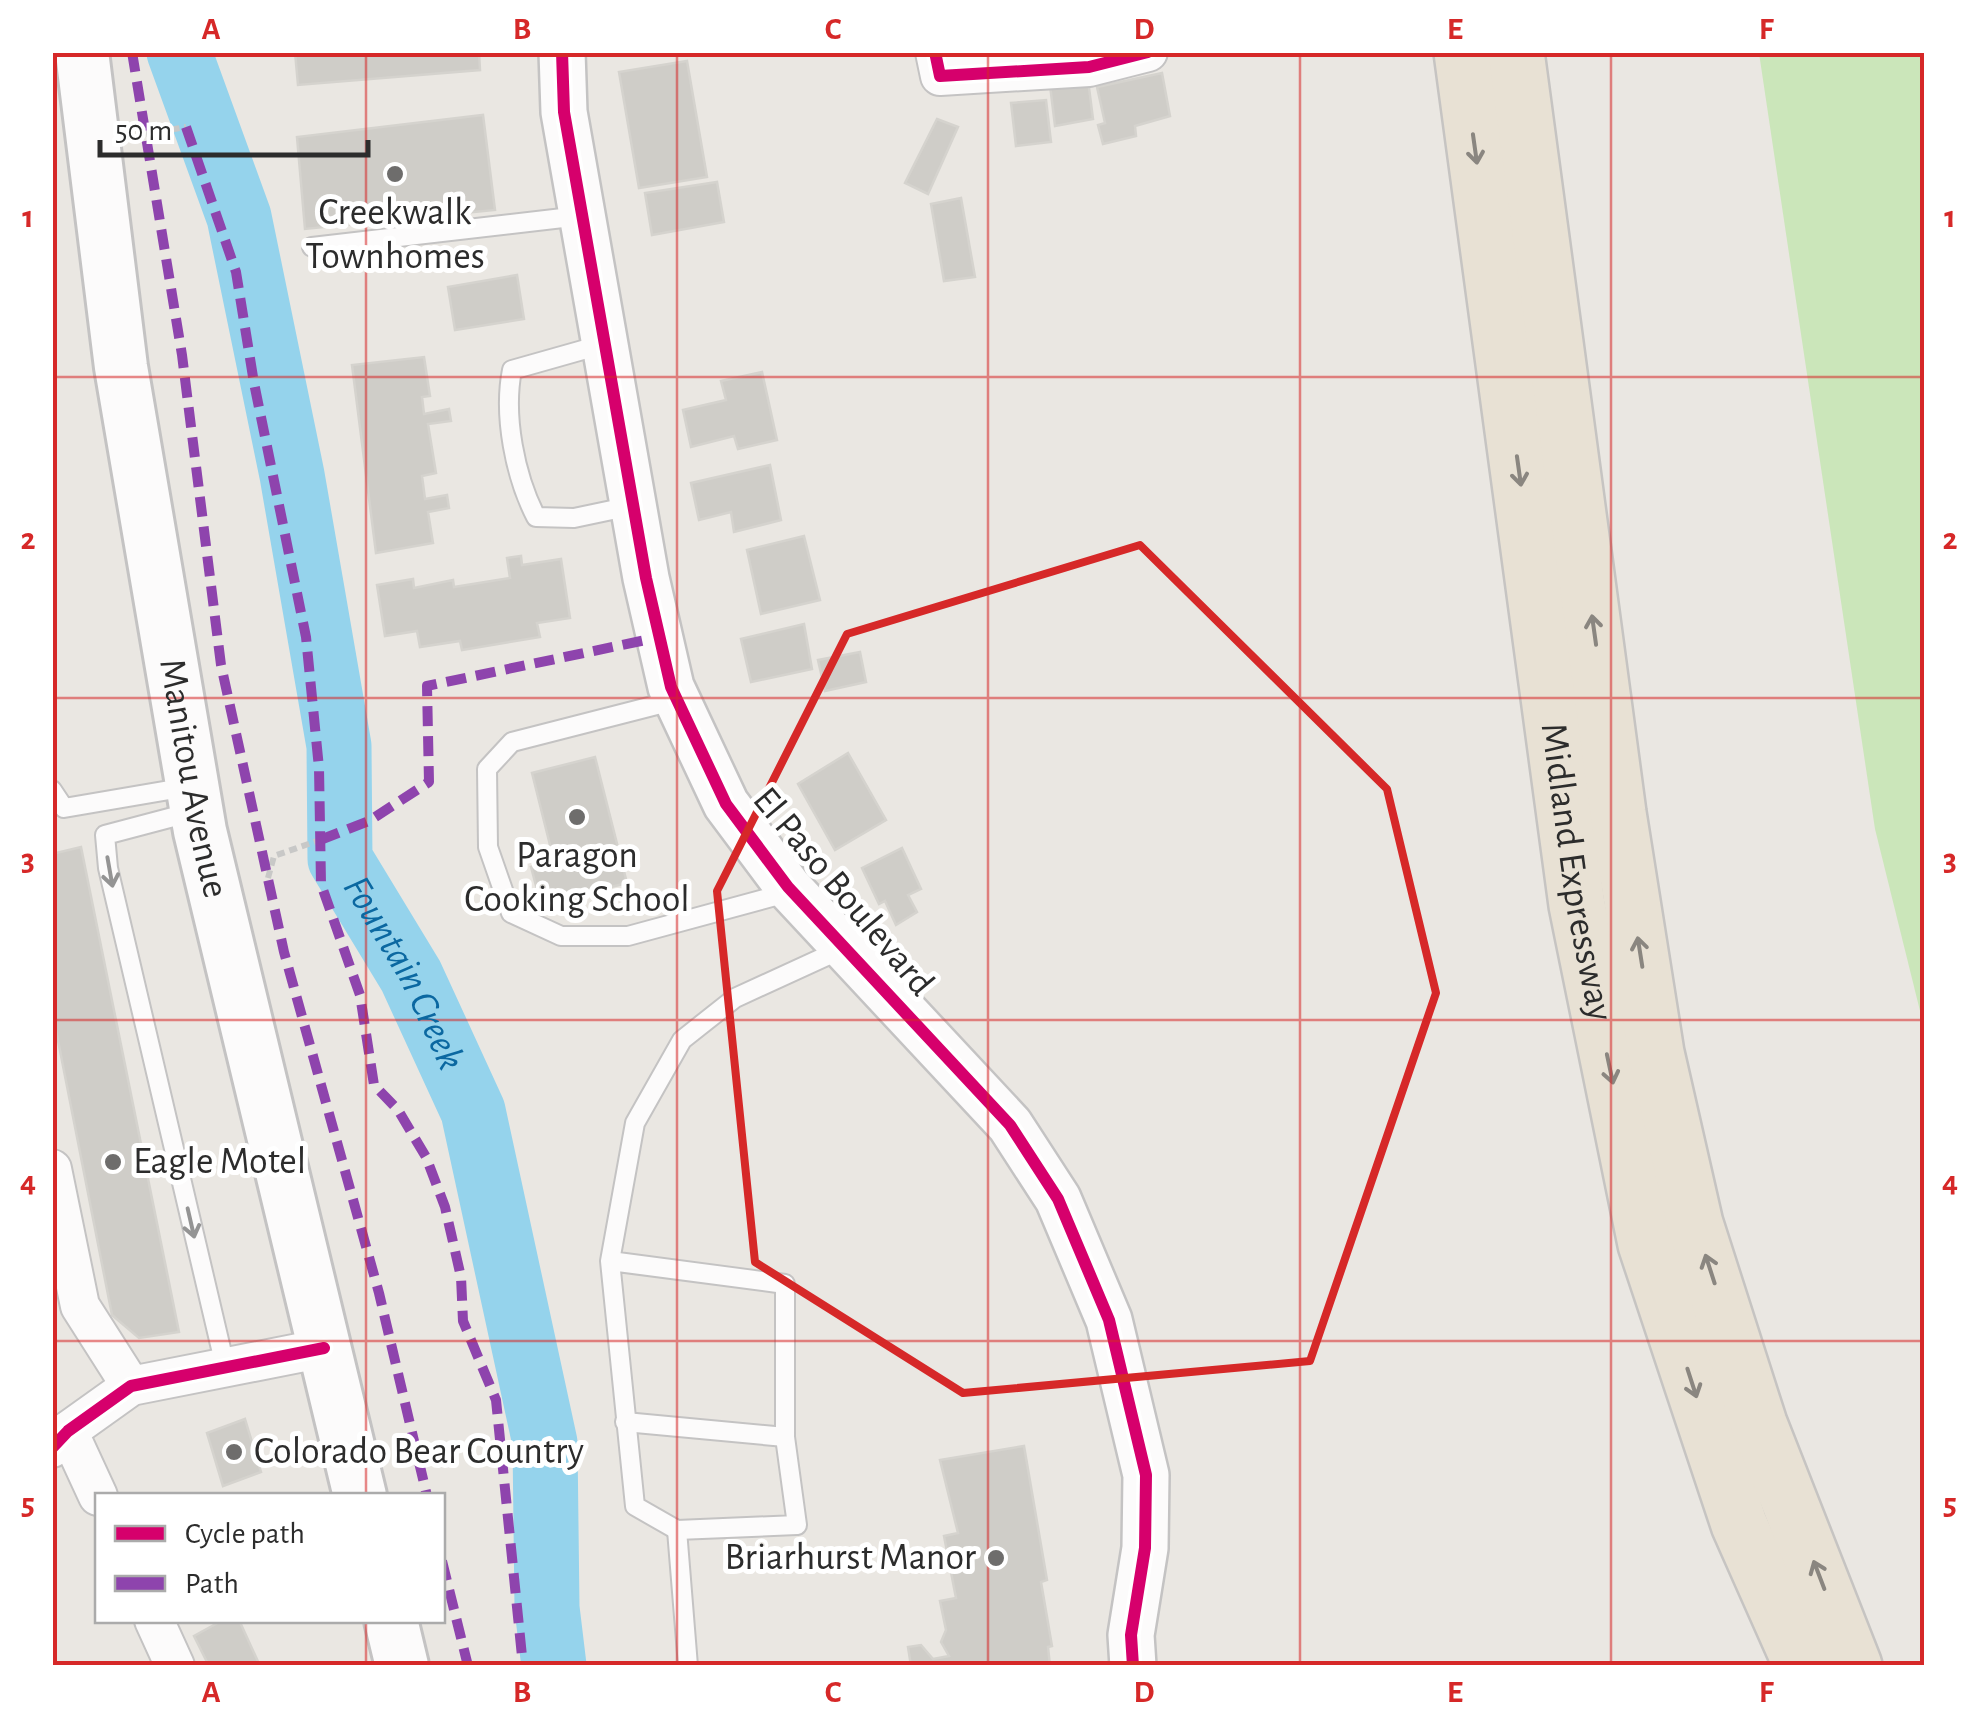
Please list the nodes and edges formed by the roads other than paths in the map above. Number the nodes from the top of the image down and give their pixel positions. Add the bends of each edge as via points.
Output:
1 (82, 52) edge
2 (562, 52) edge
3 (1462, 52) edge
4 (1516, 52) edge
5 (1148, 53) edge
6 (938, 64) edge
7 (583, 216) junction
8 (312, 247) dead end
9 (605, 344) junction
10 (634, 506) junction
11 (677, 700) junction
12 (52, 790) edge
13 (195, 798) junction
14 (792, 892) junction
15 (844, 948) junction
16 (52, 1169) edge
17 (610, 1261) junction
18 (324, 1348) junction
19 (226, 1370) junction
20 (132, 1386) junction
21 (625, 1422) junction
22 (785, 1437) junction
23 (60, 1440) edge
24 (96, 1493) edge
25 (359, 1493) edge
26 (677, 1530) junction
27 (155, 1623) edge
28 (392, 1623) edge
29 (175, 1666) edge
30 (402, 1666) edge
31 (688, 1666) edge
32 (1133, 1666) edge
33 (1802, 1666) edge
34 (1854, 1666) edge

1 - 13 main road, Manitou Avenue via 121,367
2 - 7 street, El Paso Boulevard via 564,112
3 -> 33 highway, Midland Expressway via 1577,904 1646,1244 1739,1524
34 -> 4 highway, Midland Expressway via 1748,1388 1696,1224 1656,1053
5 - 6 street via 1089,67
7 - 8 lane
7 - 9 street, El Paso Boulevard
9 - 10 street, El Paso Boulevard
9 - 10 lane via 512,370 507,397 523,492 536,517 574,518
10 - 11 street, El Paso Boulevard
11 - 14 street, El Paso Boulevard via 726,804
11 - 14 lane via 512,742 487,769 488,847 511,913 561,936 628,936
12 - 13 lane via 64,808
13 - 18 main road, Manitou Avenue
13 -> 19 lane via 105,835
14 - 15 street, El Paso Boulevard
15 - 17 lane via 735,998 682,1040 635,1123
15 - 32 street, El Paso Boulevard via 1010,1126 1058,1199 1109,1320 1146,1475
16 - 20 street via 80,1306
17 - 21 lane
17 - 22 lane via 784,1284
18 - 19 street
18 - 25 main road, Manitou Avenue
19 - 20 street
20 - 23 street
21 - 22 lane
21 - 26 lane via 635,1506
22 - 26 lane via 797,1525
23 - 24 street
26 - 31 lane
27 - 29 street
28 - 30 main road

